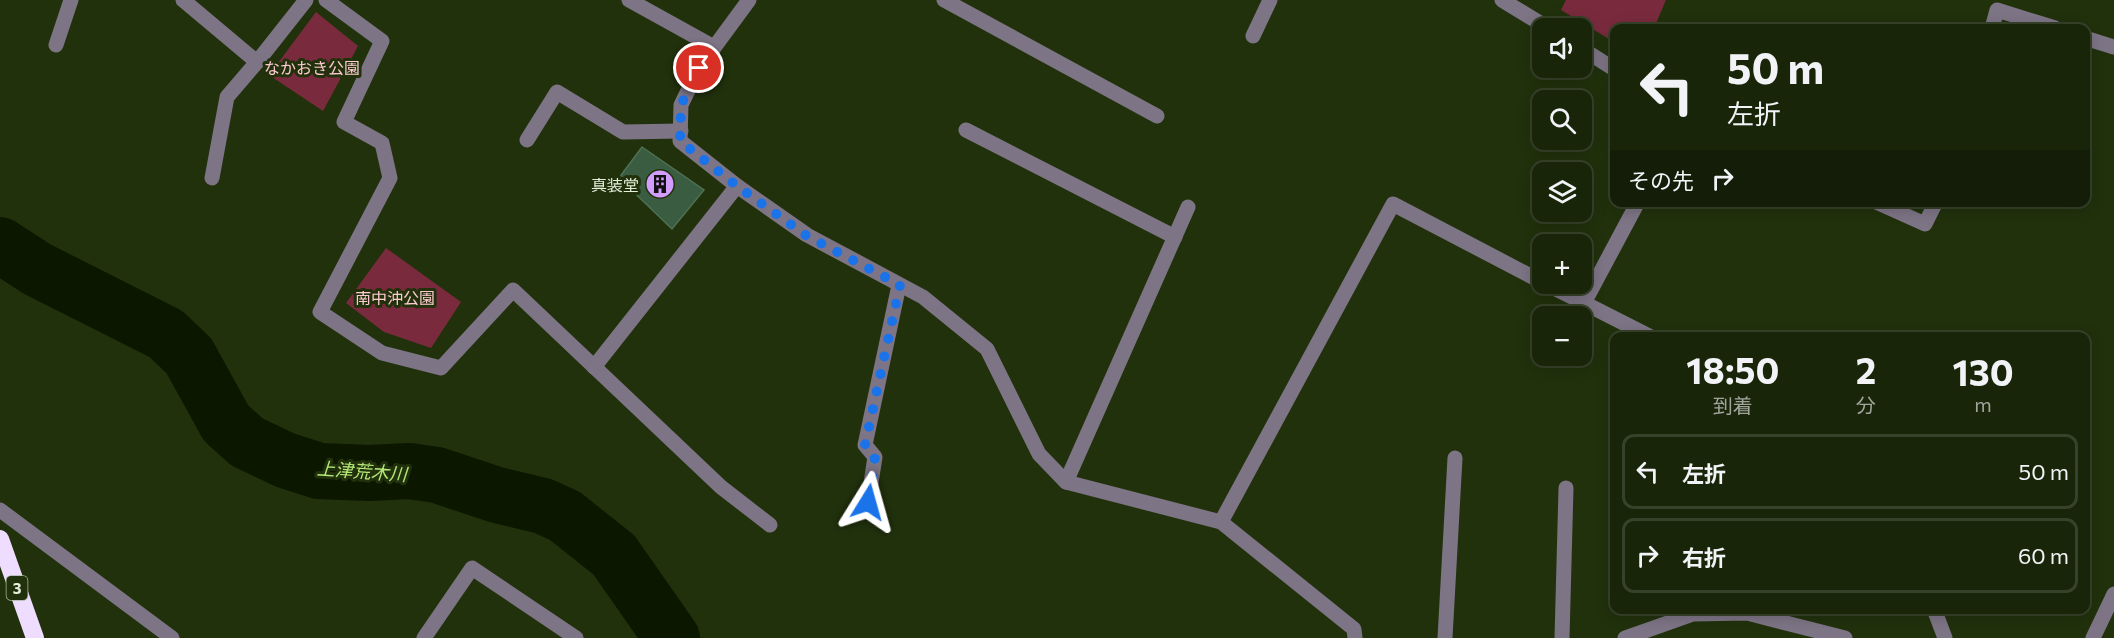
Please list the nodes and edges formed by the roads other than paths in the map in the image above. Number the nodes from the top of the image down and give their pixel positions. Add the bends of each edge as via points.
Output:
1 (70, 0) edge
2 (183, 0) edge
3 (306, 0) edge
4 (326, 0) edge
5 (629, 0) edge
6 (749, 0) edge
7 (944, 0) edge
8 (1270, 0) edge
9 (1502, 0) edge
10 (1532, 18) edge
11 (1993, 24) edge
12 (2042, 24) edge
13 (1254, 36) dead end
14 (2090, 40) edge
15 (56, 45) dead end
16 (714, 47) junction
17 (2114, 47) edge
18 (1592, 55) edge
19 (257, 62) junction
20 (1610, 66) edge
21 (1157, 116) dead end
22 (966, 130) dead end
23 (681, 131) junction
24 (526, 140) dead end
25 (212, 178) dead end
26 (737, 186) junction
27 (1188, 207) dead end
28 (1635, 207) edge
29 (1887, 207) edge
30 (1934, 207) edge
31 (1175, 237) junction
32 (1532, 277) edge
33 (900, 285) junction
34 (1566, 294) edge
35 (1584, 303) junction
36 (1641, 332) edge
37 (594, 367) junction
38 (1455, 458) dead end
39 (1066, 482) junction
40 (1566, 488) dead end
41 (868, 502) dead end
42 (0, 510) edge
43 (1221, 522) junction
44 (770, 525) dead end
45 (0, 539) edge
46 (2114, 594) edge
47 (1693, 614) edge
48 (1751, 614) edge
49 (1936, 614) edge
50 (1358, 635) edge
51 (34, 638) edge
52 (172, 638) edge
53 (424, 638) edge
54 (576, 638) edge
55 (1445, 638) edge
56 (1562, 638) edge
57 (1625, 638) edge
58 (1845, 638) edge
59 (1945, 638) edge
60 (2093, 638) edge

1 - 15 street
2 - 19 street
3 - 19 street
4 - 37 street via 382,41 344,122 382,143 390,178 320,312 382,353 441,368 513,290
5 - 16 street
6 - 16 street
7 - 21 street
8 - 13 street
9 - 10 street
11 - 12 street via 1997,10
14 - 17 street
16 - 23 street via 681,105
18 - 20 street
19 - 25 street via 227,97
22 - 31 street
23 - 24 street via 623,132 556,92
23 - 26 street via 680,141
26 - 33 street via 807,236
26 - 37 street
27 - 31 street
28 - 35 street
29 - 30 street via 1925,224
31 - 39 street
32 - 43 street via 1393,204
33 - 39 street via 923,297 987,349 1039,454
33 - 41 street via 865,445 875,457
34 - 35 street
35 - 36 street
37 - 44 street via 721,487
38 - 55 street
39 - 43 street
40 - 56 street
42 - 52 street
43 - 50 street
45 - 51 highway, 3
46 - 60 street
47 - 57 street
48 - 58 street
49 - 59 street
53 - 54 street via 472,568

